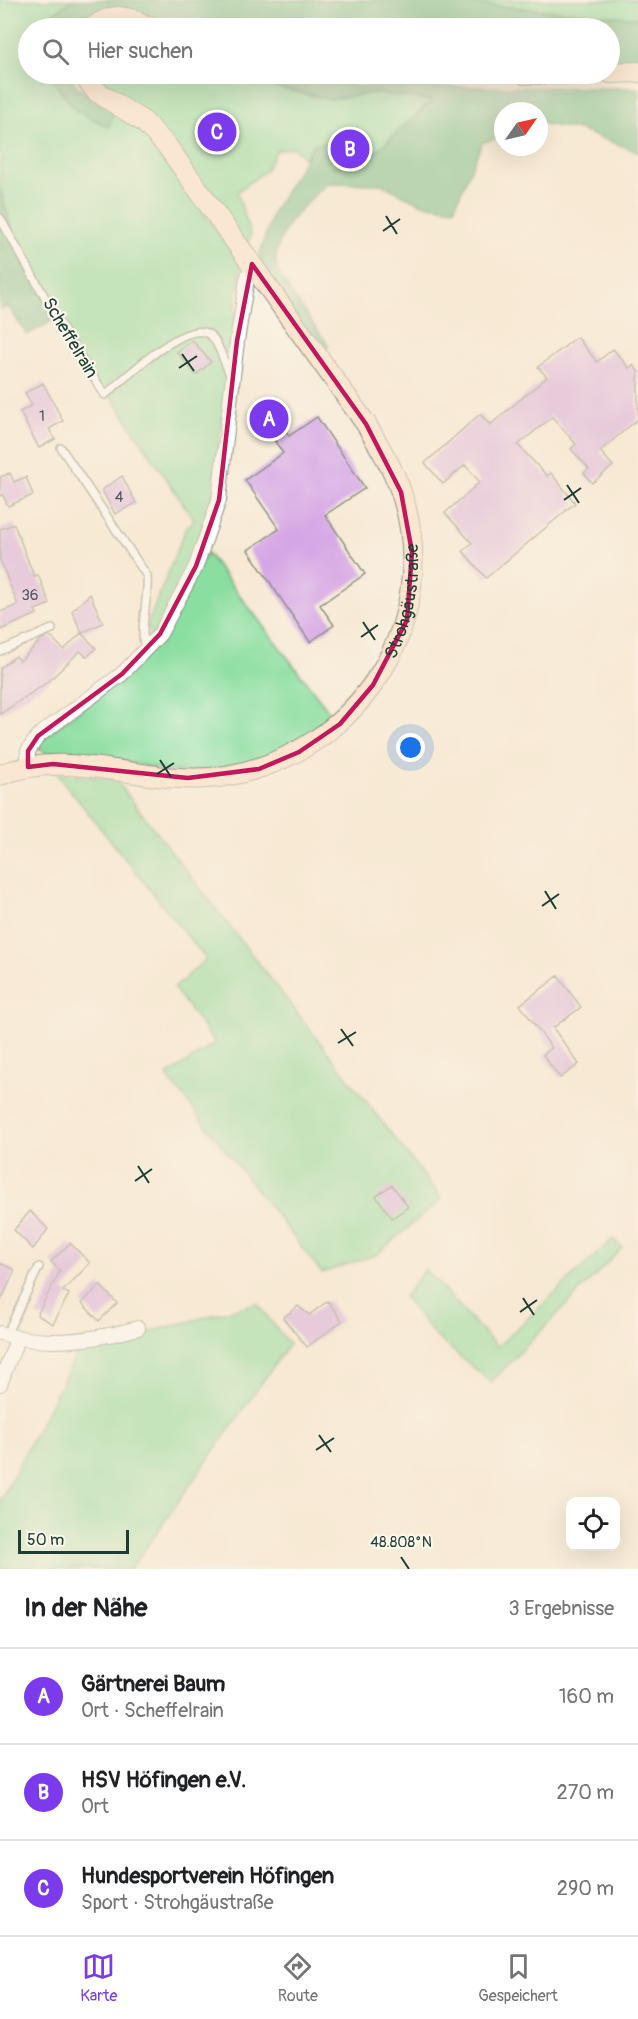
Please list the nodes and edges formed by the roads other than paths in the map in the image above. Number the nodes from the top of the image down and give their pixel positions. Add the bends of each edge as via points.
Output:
1 (110, 18) edge
2 (130, 18) edge
3 (638, 72) edge
4 (620, 73) edge
5 (90, 84) edge
6 (0, 218) edge
7 (252, 264) junction
8 (234, 381) junction
9 (61, 448) dead end
10 (52, 629) dead end
11 (146, 650) junction
12 (0, 651) edge
13 (28, 767) junction
14 (0, 775) edge
15 (39, 1267) dead end
16 (138, 1328) dead end
17 (8, 1335) edge
18 (0, 1383) edge

1 - 2 main road
3 - 4 main road
5 - 7 main road, Strohgäustraße via 144,122 167,146
6 - 8 lane, Scheffelrain via 105,395 170,343 194,331 211,336
7 - 8 street via 237,341
7 - 13 main road, Strohgäustraße via 366,424 386,456 401,492 410,524 412,552 411,591 403,629 373,685 339,724 299,752 259,769 223,777 188,778 84,765
8 - 11 street via 219,500 208,534 181,599
9 - 11 lane via 147,576 149,597 142,636
10 - 12 lane
11 - 13 street via 122,674 38,736 28,752
13 - 14 main road, Strohgäustraße
15 - 17 lane
16 - 17 street via 85,1339 44,1340
17 - 18 street

